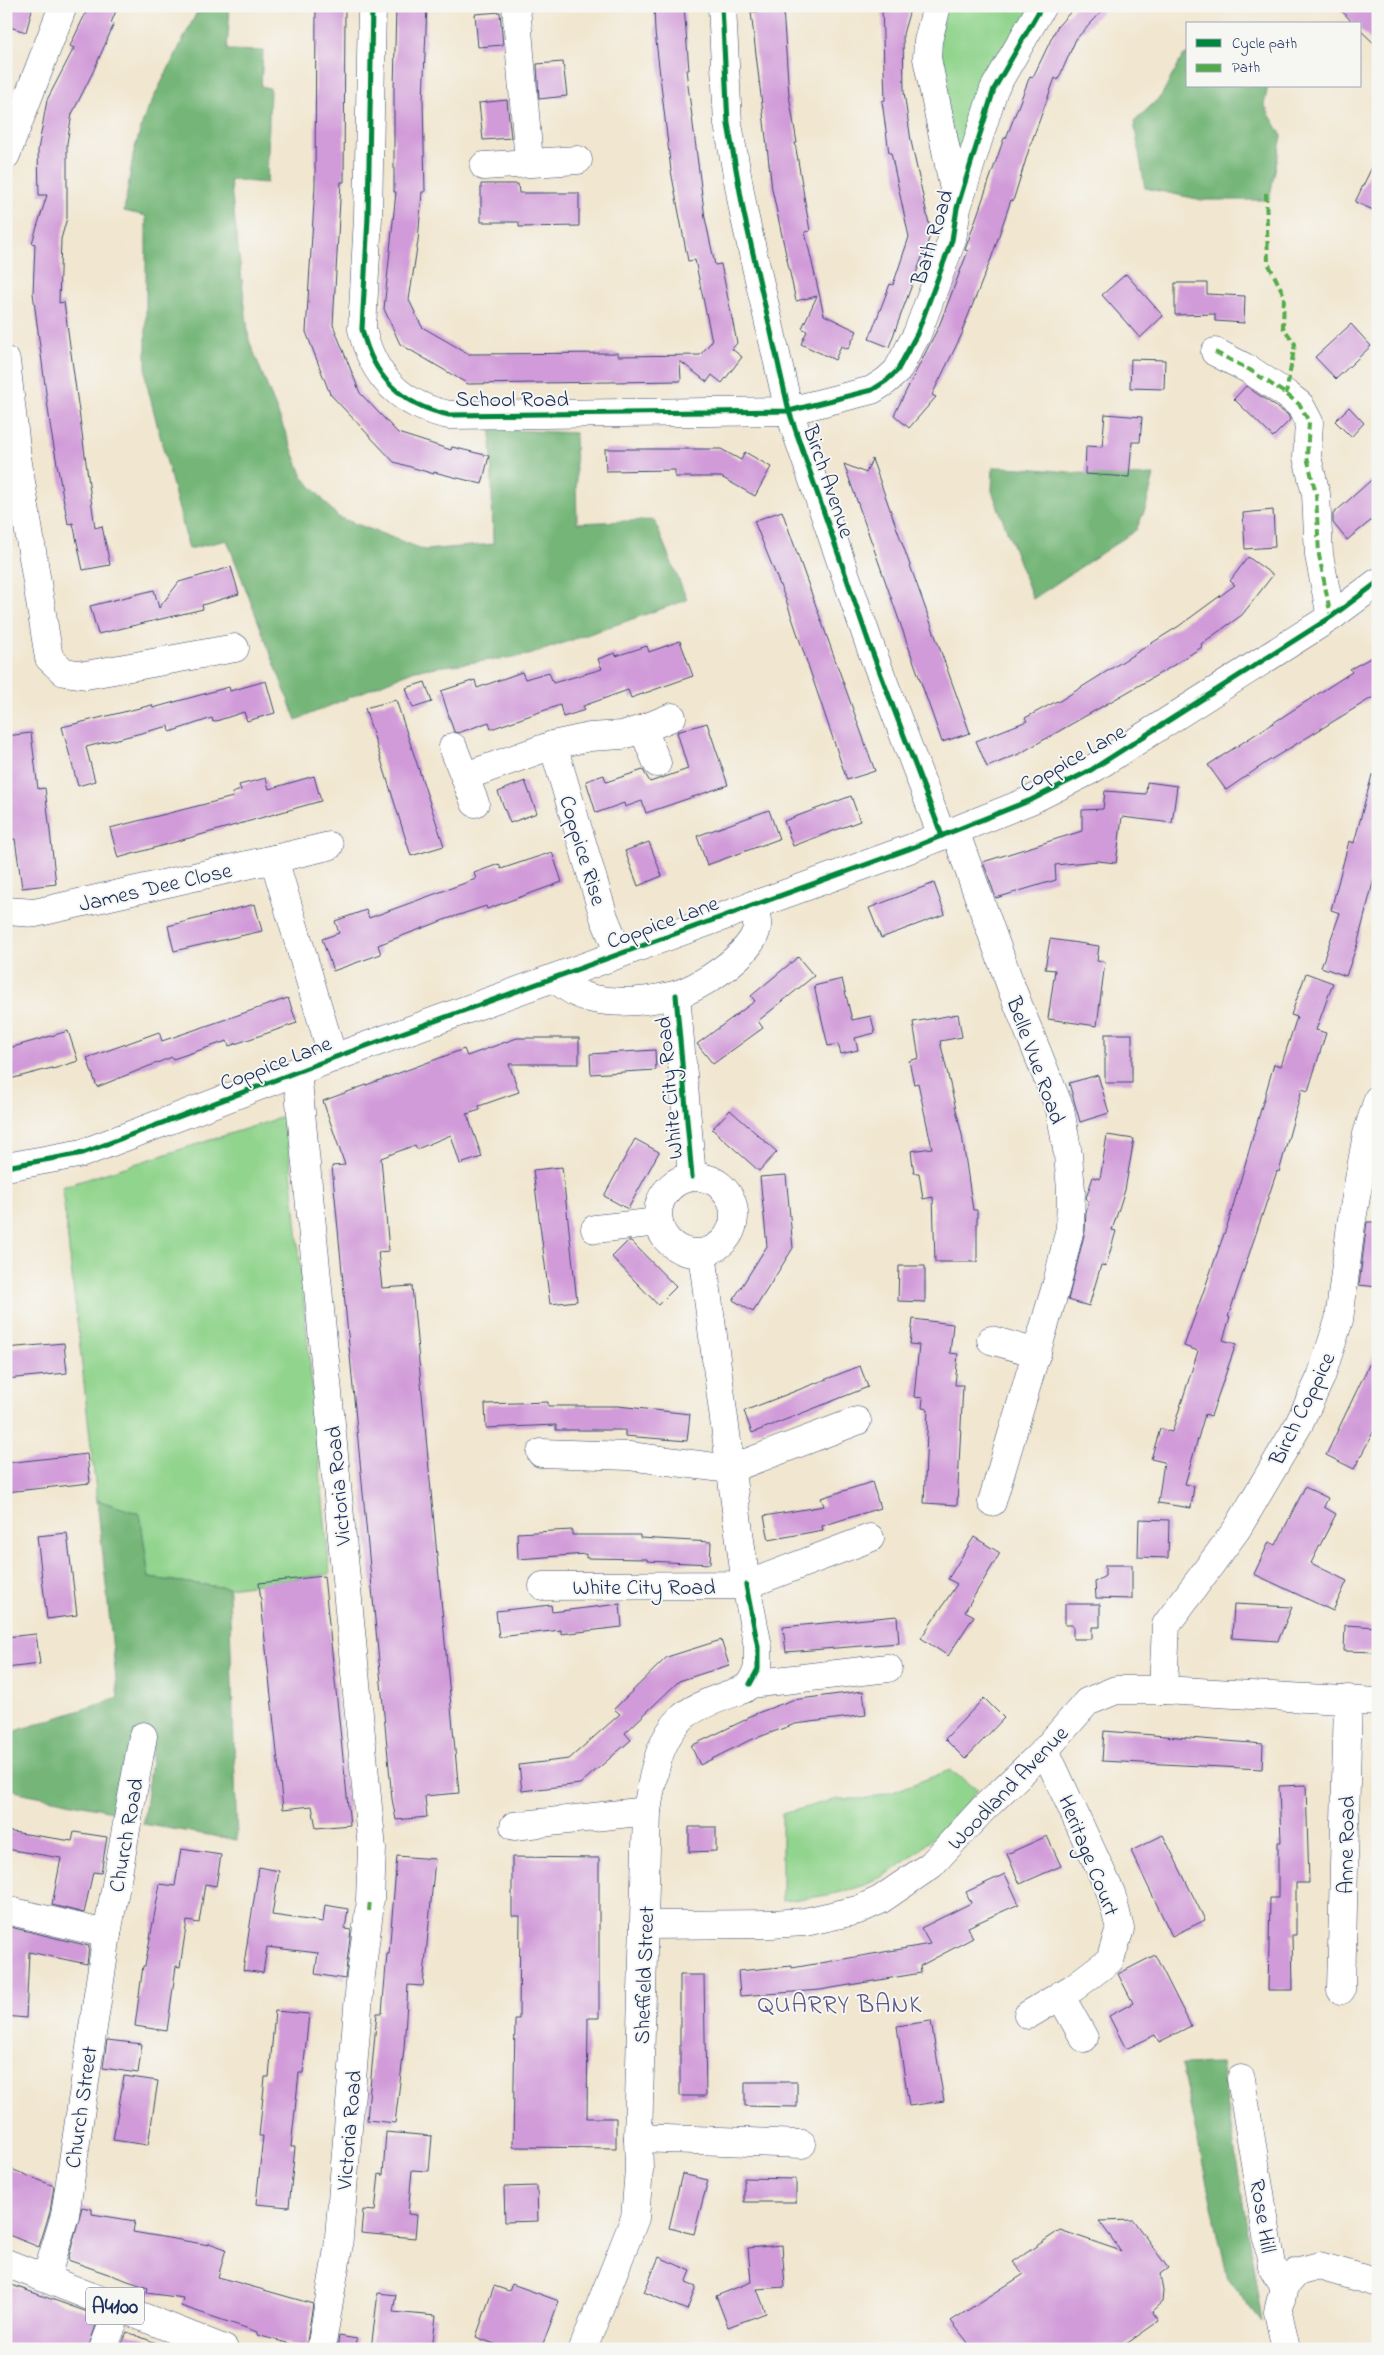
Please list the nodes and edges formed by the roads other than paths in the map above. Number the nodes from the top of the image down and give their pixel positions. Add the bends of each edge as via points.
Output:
1 (62, 6) edge
2 (372, 6) edge
3 (516, 6) edge
4 (722, 6) edge
5 (937, 6) edge
6 (1042, 6) edge
7 (6, 155) edge
8 (578, 160) dead end
9 (529, 162) junction
10 (484, 166) dead end
11 (957, 208) junction
12 (1215, 352) dead end
13 (6, 360) edge
14 (789, 411) junction
15 (1378, 582) edge
16 (1330, 617) junction
17 (235, 648) dead end
18 (672, 717) dead end
19 (643, 729) junction
20 (553, 745) junction
21 (453, 747) dead end
22 (657, 763) dead end
23 (466, 776) junction
24 (475, 803) dead end
25 (949, 833) junction
26 (330, 846) dead end
27 (274, 859) junction
28 (754, 904) junction
29 (6, 911) edge
30 (619, 954) junction
31 (554, 978) junction
32 (676, 995) junction
33 (332, 1058) junction
34 (297, 1071) junction
35 (1378, 1099) edge
36 (6, 1167) edge
37 (692, 1177) junction
38 (659, 1222) junction
39 (595, 1228) dead end
40 (702, 1253) junction
41 (991, 1340) dead end
42 (1037, 1353) junction
43 (857, 1422) dead end
44 (541, 1453) dead end
45 (730, 1469) junction
46 (992, 1502) dead end
47 (870, 1538) dead end
48 (746, 1585) junction
49 (543, 1586) dead end
50 (888, 1668) dead end
51 (750, 1684) junction
52 (1164, 1690) junction
53 (1348, 1699) junction
54 (1378, 1702) edge
55 (143, 1736) dead end
56 (1045, 1750) junction
57 (647, 1811) junction
58 (514, 1826) dead end
59 (6, 1910) edge
60 (644, 1925) junction
61 (107, 1934) junction
62 (1341, 1990) dead end
63 (1060, 1995) junction
64 (1028, 2015) dead end
65 (1084, 2038) dead end
66 (1241, 2079) dead end
67 (638, 2138) junction
68 (802, 2144) dead end
69 (6, 2263) edge
70 (46, 2278) junction
71 (1378, 2283) edge
72 (1284, 2287) junction
73 (119, 2308) junction
74 (103, 2349) edge
75 (224, 2349) edge
76 (321, 2349) edge
77 (583, 2349) edge
78 (1286, 2349) edge

1 - 7 street
2 - 14 street, School Road via 368,217 362,329 375,366 392,387 418,407 449,415
3 - 9 street
4 - 14 street, Birch Avenue via 728,124 744,214
5 - 11 street, Bath Road via 927,58
6 - 11 street, Bath Road via 994,89
8 - 9 street
9 - 10 street
11 - 14 street, Bath Road via 952,240 917,334 897,371 872,390
12 - 16 street via 1286,394 1300,405 1309,422 1307,457 1316,494 1319,555
13 - 17 street via 17,458 48,658 64,672 86,675
14 - 25 street, Birch Avenue via 870,646
15 - 16 street, Coppice Lane
16 - 25 street, Coppice Lane via 1091,770 1031,800
18 - 19 street
19 - 20 street
19 - 22 street
20 - 23 street
20 - 30 street, Coppice Rise via 604,917
21 - 23 street
23 - 24 street
25 - 28 street, Coppice Lane
25 - 42 street, Belle Vue Road via 1060,1109 1068,1156 1070,1228
26 - 27 street, James Dee Close
27 - 29 street, James Dee Close via 35,913
27 - 33 street
28 - 30 street, Coppice Lane
28 - 32 street, Coppice Lane via 758,927 752,940 713,976
30 - 31 street, Coppice Lane
31 - 32 street, Coppice Lane via 576,993 594,999 628,1002
31 - 33 street, Coppice Lane
32 - 37 street, White City Road
33 - 34 street, Coppice Lane
34 - 36 street, Coppice Lane via 83,1153
34 - 76 street, Victoria Road via 372,1848 338,2250
35 - 52 street, Birch Coppice via 1367,1134 1339,1320 1321,1377 1299,1424 1237,1529 1166,1625
37 - 38 street, White City Road via 677,1182 666,1192 659,1207
37 - 40 street, White City Road via 708,1179 723,1188 732,1202 734,1218 730,1234 718,1247
38 - 39 street
38 - 40 street via 664,1236 674,1246
40 - 45 street, White City Road
41 - 42 street
42 - 46 street, Belle Vue Road
43 - 45 street
44 - 45 street via 630,1456
45 - 48 street, White City Road
47 - 48 street, White City Road
48 - 49 street, White City Road
48 - 51 street, White City Road via 758,1647 758,1669
50 - 51 street
51 - 57 street via 686,1714 676,1724 661,1750 653,1774
52 - 53 street, Woodland Avenue
52 - 56 street, Woodland Avenue via 1116,1690 1087,1702
53 - 54 street, Woodland Avenue
53 - 62 street, Anne Road
55 - 61 street, Church Road
56 - 60 street, Woodland Avenue via 983,1809 931,1866 880,1900 858,1910 779,1924
56 - 63 street, Heritage Court via 1111,1893 1120,1929 1110,1960
57 - 58 street
57 - 60 street, Sheffield Street
59 - 61 street
60 - 67 street, Sheffield Street
61 - 70 street, Church Street via 65,2215
63 - 64 street, Heritage Court
63 - 65 street
66 - 72 street, Rose Hill via 1272,2266
67 - 68 street
67 - 77 street, Sheffield Street via 635,2218
69 - 70 street, A4100
70 - 73 street, A4100
71 - 72 street via 1319,2266 1296,2272
72 - 78 street via 1278,2312
73 - 74 street
73 - 75 street, A4100

